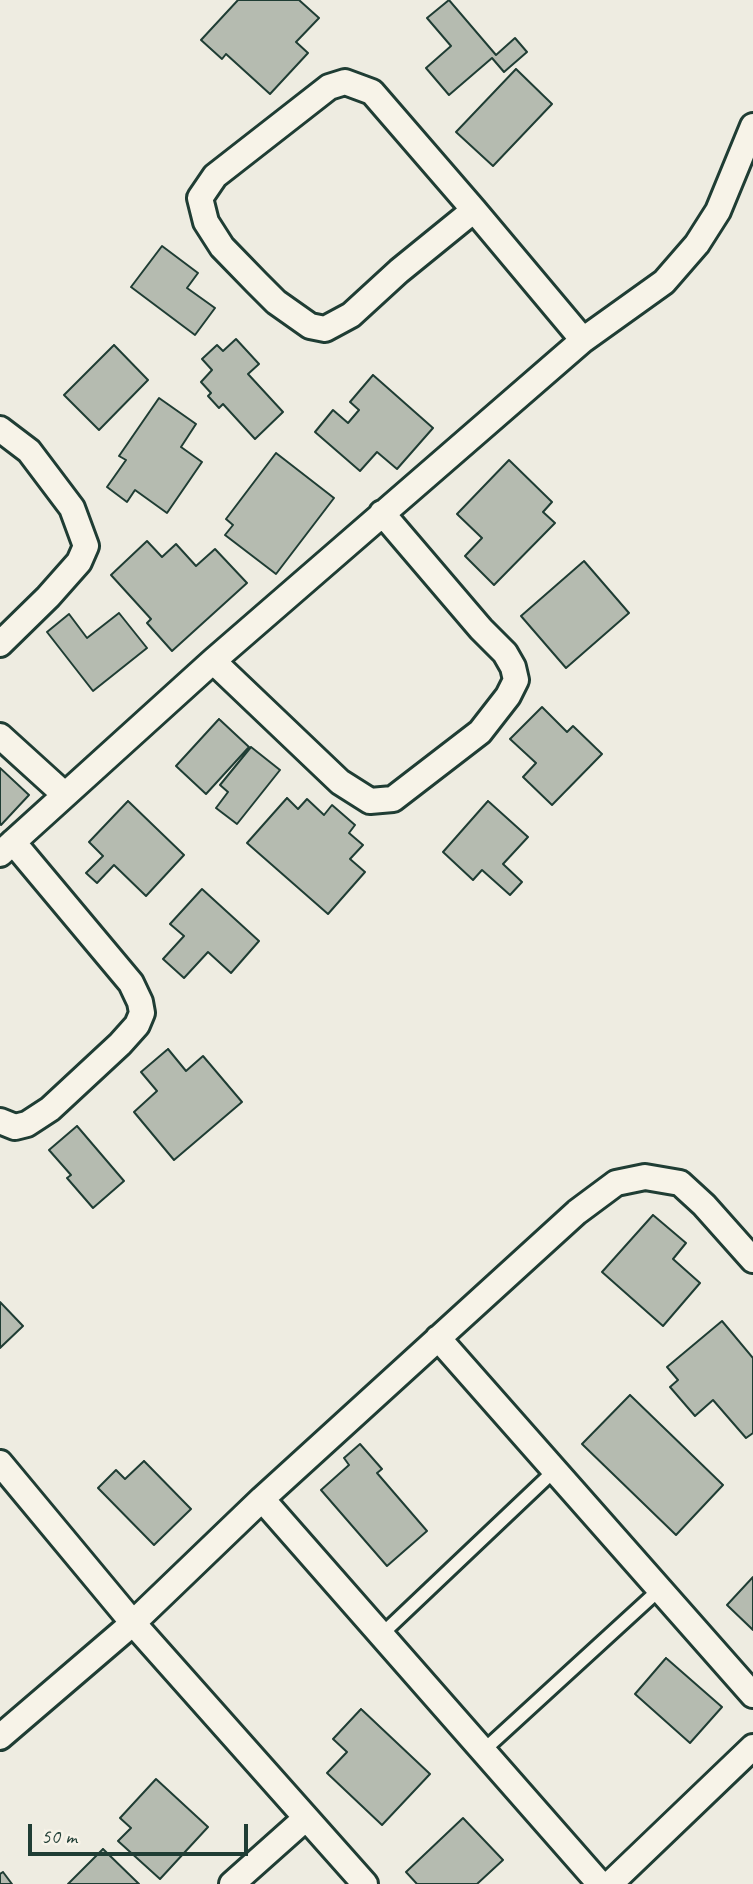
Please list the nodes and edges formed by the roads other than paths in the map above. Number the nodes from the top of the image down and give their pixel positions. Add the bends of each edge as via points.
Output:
1 (753, 127) edge
2 (474, 210) junction
3 (583, 340) junction
4 (0, 429) edge
5 (382, 513) junction
6 (0, 644) edge
7 (213, 661) junction
8 (0, 736) edge
9 (65, 795) junction
10 (6, 848) edge
11 (0, 1121) edge
12 (753, 1261) edge
13 (438, 1338) junction
14 (0, 1463) edge
15 (555, 1470) junction
16 (262, 1499) junction
17 (660, 1589) junction
18 (133, 1623) junction
19 (381, 1635) junction
20 (753, 1695) edge
21 (0, 1737) edge
22 (753, 1747) edge
23 (484, 1750) junction
24 (306, 1818) junction
25 (232, 1884) edge
26 (365, 1884) edge
27 (600, 1884) edge
28 (610, 1884) edge

1 - 3 street via 718,211 697,244 664,282
2 - 2 street via 351,315 325,329 310,326 257,284 222,247 206,222 200,198 215,176 329,87 345,82 372,92
2 - 3 street
3 - 5 street
4 - 6 street via 29,451 72,508 86,546 79,562
5 - 7 street
5 - 7 street via 513,667 516,680 481,732 393,799 370,801 340,782
7 - 9 street
8 - 9 street
9 - 10 street
10 - 11 street via 131,983 142,1013 120,1044 50,1109 15,1127
12 - 13 street via 680,1183 645,1177 616,1183 577,1212
13 - 15 street
13 - 16 street
14 - 18 street
15 - 17 street
15 - 19 lane
16 - 18 street
16 - 19 street
17 - 20 street
17 - 23 lane
18 - 21 street
18 - 24 street
19 - 23 street
22 - 28 street
23 - 27 street
24 - 25 street
24 - 26 street

